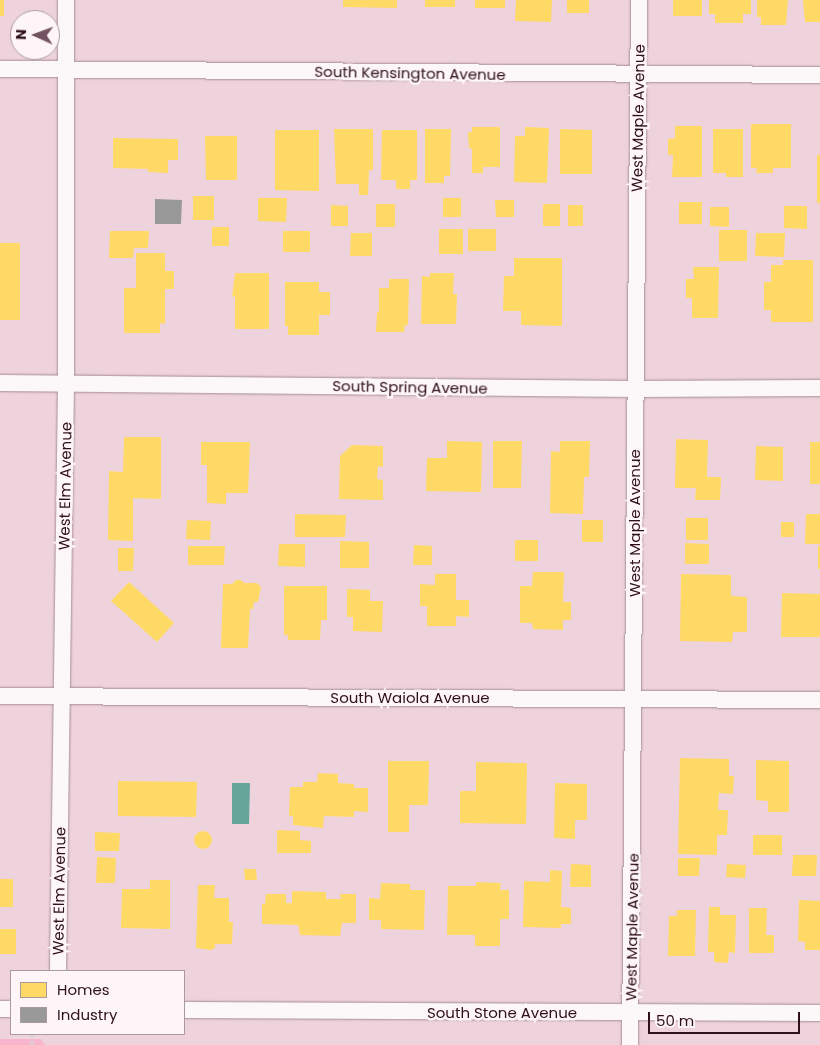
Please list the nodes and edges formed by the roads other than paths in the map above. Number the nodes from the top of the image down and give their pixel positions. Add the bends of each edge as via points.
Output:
1 (66, 0) edge
2 (639, 0) edge
3 (0, 69) edge
4 (64, 69) junction
5 (638, 75) junction
6 (820, 76) edge
7 (0, 383) edge
8 (66, 383) junction
9 (820, 388) edge
10 (636, 389) junction
11 (0, 696) edge
12 (63, 696) junction
13 (635, 700) junction
14 (820, 700) edge
15 (58, 970) edge
16 (185, 1010) edge
17 (820, 1013) edge
18 (631, 1014) junction
19 (630, 1045) edge

1 - 4 street, West Elm Avenue
2 - 5 street, West Maple Avenue
3 - 4 street, South Kensington Avenue
4 - 5 street, South Kensington Avenue
4 - 8 street, West Elm Avenue
5 - 6 street, South Kensington Avenue
5 - 10 street, West Maple Avenue
7 - 8 street, South Spring Avenue
8 - 10 street, South Spring Avenue
8 - 12 street, West Elm Avenue
9 - 10 street, South Spring Avenue
10 - 13 street, West Maple Avenue
11 - 12 street, South Waiola Avenue
12 - 13 street, South Waiola Avenue
12 - 15 street, West Elm Avenue
13 - 14 street, South Waiola Avenue
13 - 18 street, West Maple Avenue
16 - 18 street, South Stone Avenue
17 - 18 street, South Stone Avenue
18 - 19 street, West Maple Avenue

